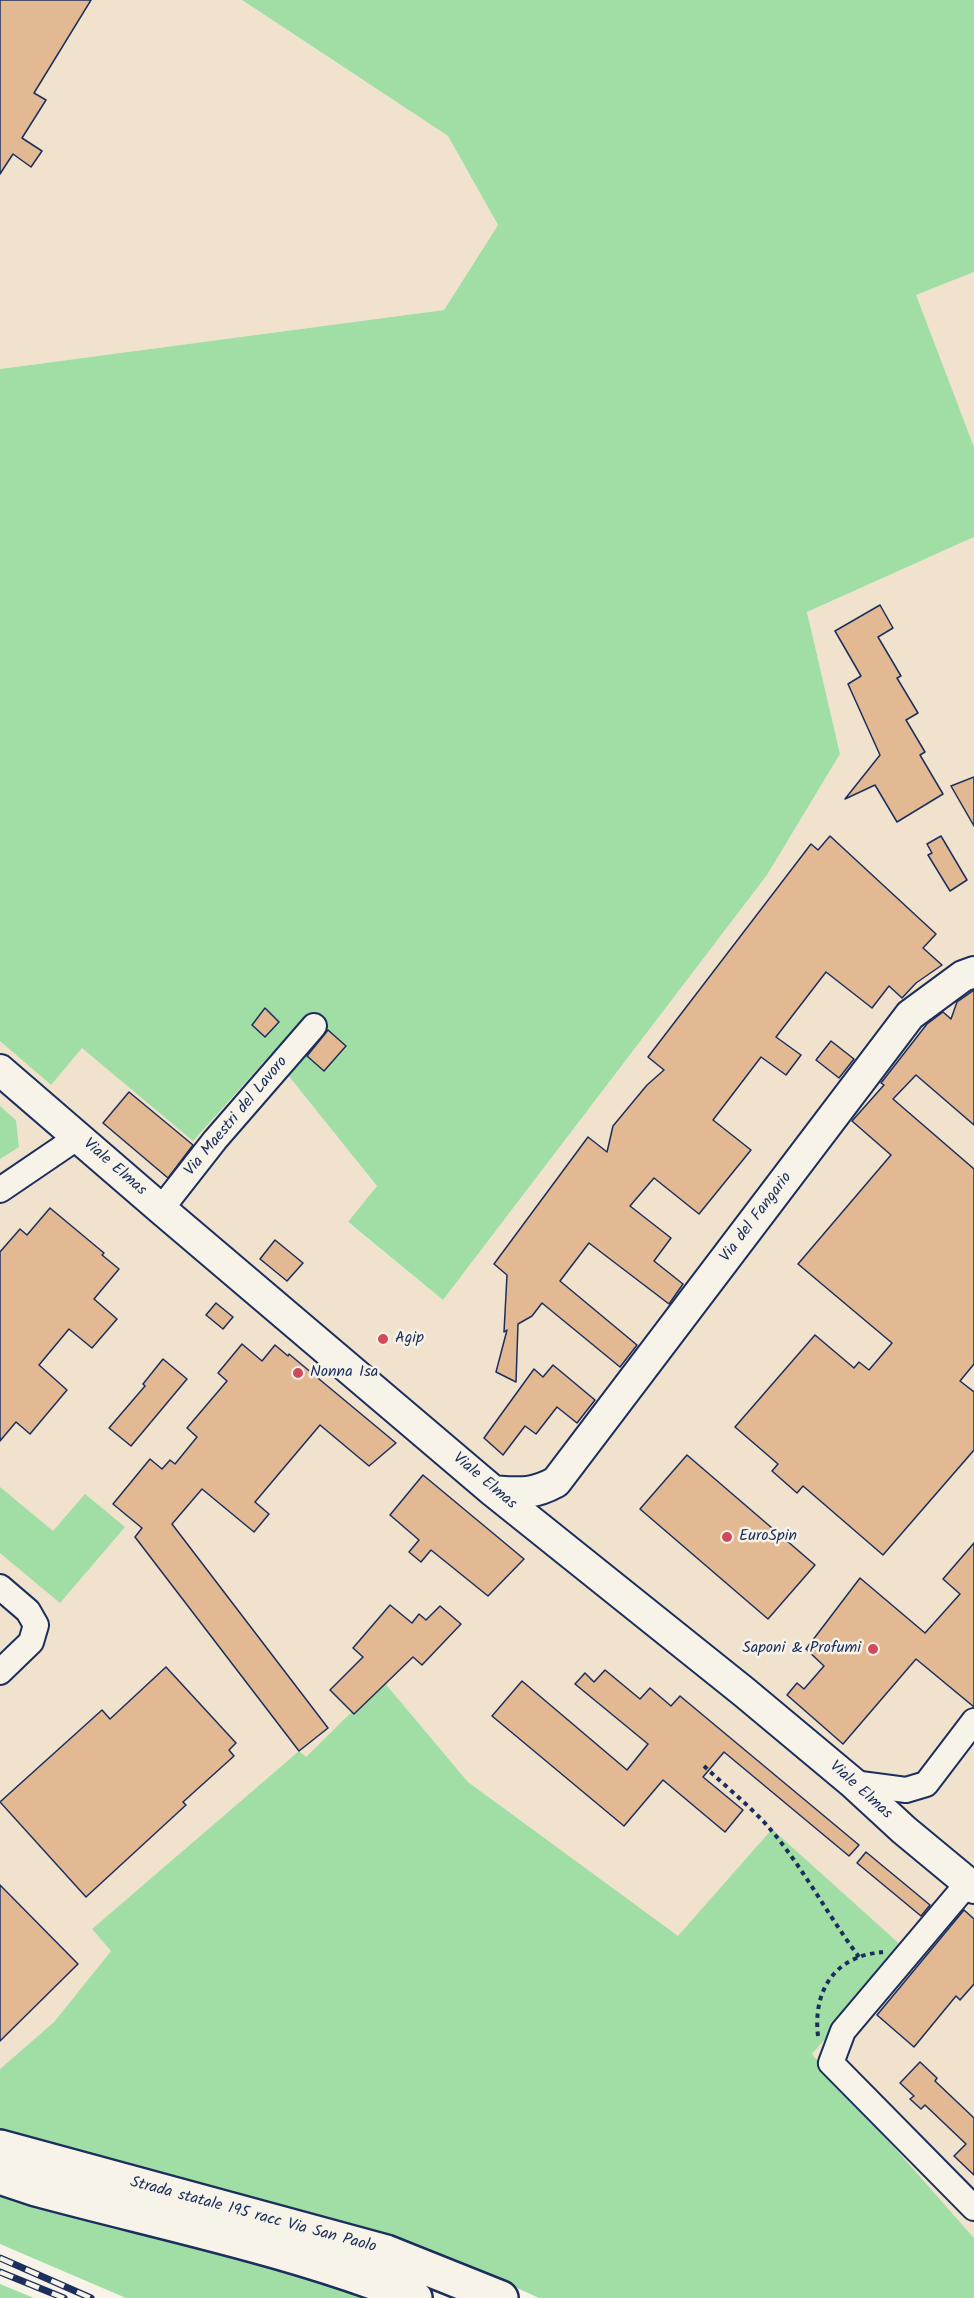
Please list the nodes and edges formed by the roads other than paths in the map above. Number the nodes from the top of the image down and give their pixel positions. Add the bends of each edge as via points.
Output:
1 (974, 972) edge
2 (314, 1026) dead end
3 (0, 1070) edge
4 (78, 1137) junction
5 (0, 1190) edge
6 (161, 1209) junction
7 (556, 1482) junction
8 (493, 1491) junction
9 (566, 1551) junction
10 (0, 1587) edge
11 (0, 1672) edge
12 (974, 1721) edge
13 (853, 1783) junction
14 (971, 1886) edge
15 (0, 2147) edge
16 (0, 2177) edge
17 (974, 2208) edge
18 (415, 2298) edge
19 (501, 2298) edge

1 - 7 main road, Via del Fangario via 910,1016
2 - 6 street, Via Maestri del Lavoro
3 - 4 main road, Viale Elmas
4 - 5 street
4 - 6 main road, Viale Elmas
6 - 8 main road, Viale Elmas
7 - 8 main road via 539,1491
7 - 9 main road via 551,1504 555,1527
8 - 9 main road, Viale Elmas
9 - 13 main road, Viale Elmas
10 - 11 street via 28,1611 36,1625 31,1642
12 - 13 street via 926,1784 906,1790
13 - 14 main road, Viale Elmas
14 - 17 street via 843,2031 831,2063
15 - 19 highway, Strada statale 195 racc Via San Paolo via 386,2252
16 - 18 highway, Strada statale 195 racc Via San Paolo via 293,2257

